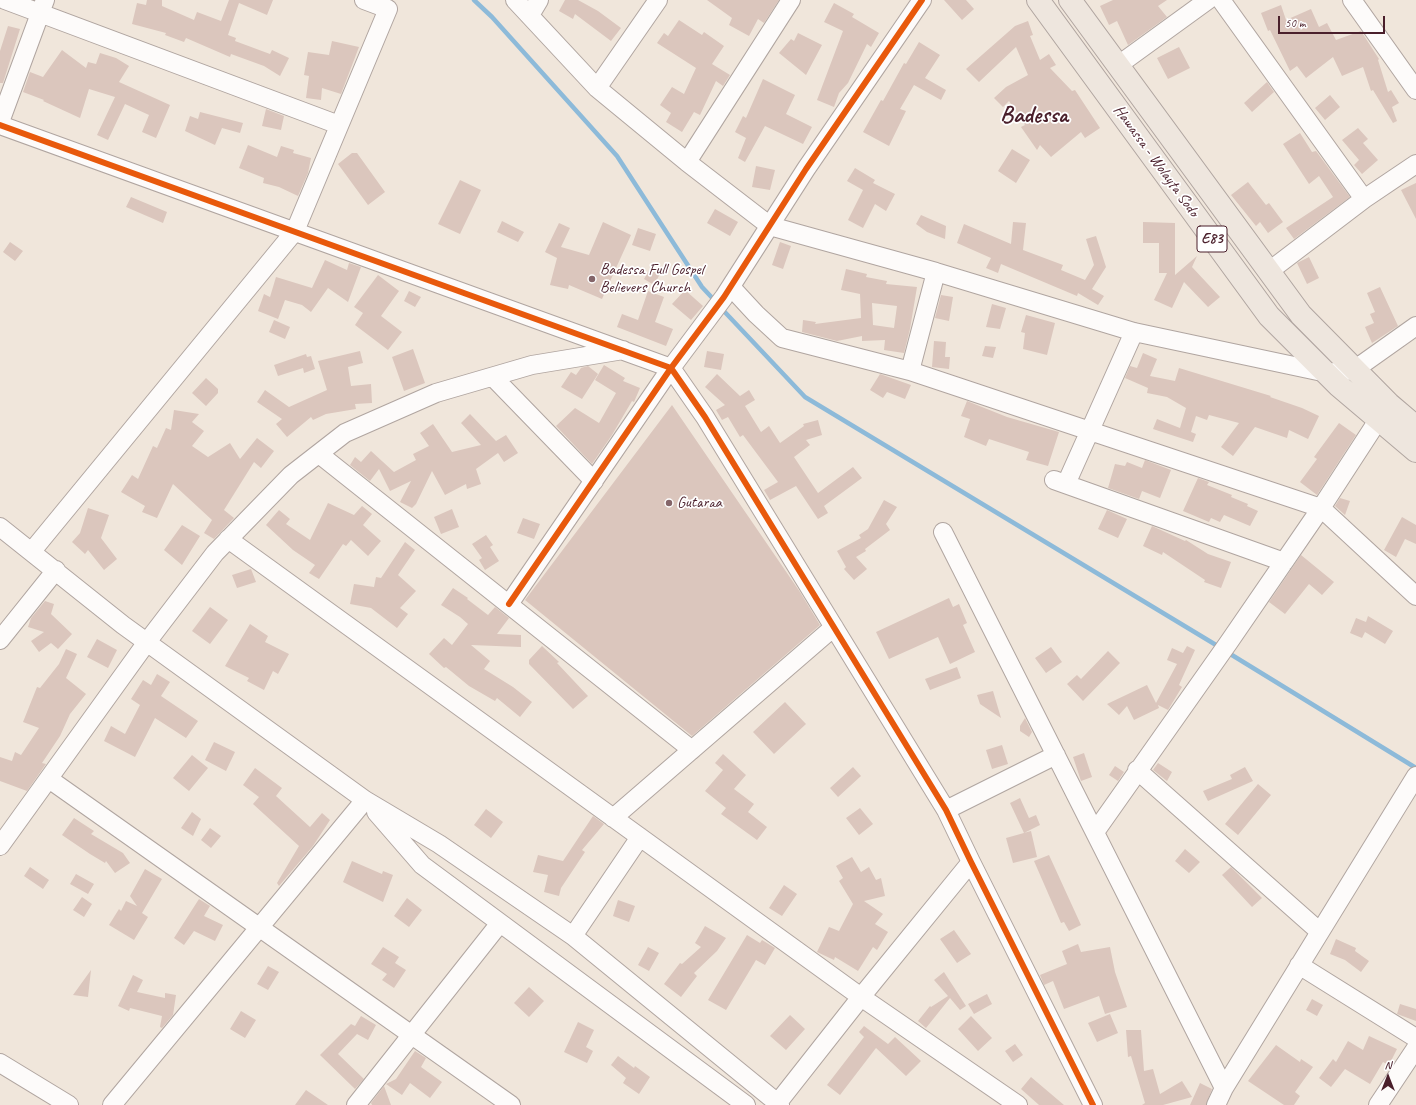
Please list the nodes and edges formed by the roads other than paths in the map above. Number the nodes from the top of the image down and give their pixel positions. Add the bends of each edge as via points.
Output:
1 (5, 0) edge
2 (364, 0) edge
3 (515, 0) edge
4 (539, 0) edge
5 (658, 0) edge
6 (791, 0) edge
7 (922, 0) edge
8 (1038, 0) edge
9 (1070, 0) edge
10 (1208, 0) edge
11 (1221, 0) edge
12 (1352, 0) edge
13 (43, 7) edge
14 (530, 15) junction
15 (1117, 66) junction
16 (597, 88) junction
17 (1416, 90) edge
18 (0, 122) edge
19 (0, 125) edge
20 (339, 125) junction
21 (687, 162) junction
22 (1416, 164) edge
23 (1364, 199) junction
24 (770, 226) junction
25 (294, 231) junction
26 (936, 272) junction
27 (1268, 272) junction
28 (727, 292) junction
29 (1416, 326) edge
30 (1134, 332) junction
31 (624, 350) junction
32 (671, 368) junction
33 (1354, 370) junction
34 (910, 371) junction
35 (1327, 373) junction
36 (493, 377) junction
37 (1384, 411) junction
38 (1416, 427) edge
39 (1089, 430) junction
40 (1416, 451) edge
41 (319, 454) junction
42 (594, 481) junction
43 (1321, 508) junction
44 (0, 527) edge
45 (943, 532) dead end
46 (228, 539) junction
47 (32, 551) junction
48 (1284, 562) junction
49 (56, 570) junction
50 (1416, 596) edge
51 (509, 604) junction
52 (834, 628) junction
53 (0, 640) edge
54 (147, 642) junction
55 (692, 750) junction
56 (1056, 755) junction
57 (1137, 770) junction
58 (1415, 777) edge
59 (49, 779) junction
60 (365, 800) junction
61 (946, 810) junction
62 (613, 818) junction
63 (1095, 832) junction
64 (640, 837) junction
65 (0, 846) edge
66 (971, 862) junction
67 (500, 923) junction
68 (260, 927) junction
69 (1320, 932) junction
70 (573, 936) junction
71 (1299, 965) junction
72 (861, 997) junction
73 (412, 1035) junction
74 (1416, 1038) edge
75 (1416, 1048) edge
76 (0, 1063) edge
77 (1224, 1088) junction
78 (506, 1104) edge
79 (778, 1104) edge
80 (70, 1105) edge
81 (112, 1105) edge
82 (356, 1105) edge
83 (746, 1105) edge
84 (1018, 1105) edge
85 (1093, 1105) edge
86 (1216, 1105) edge
87 (1378, 1105) edge

1 - 13 street
2 - 20 street via 388,10
3 - 14 street
4 - 14 street
5 - 16 street
6 - 21 street
7 - 24 street via 810,162
8 - 35 main road, Hawassa - Wolayta Sodo / E83 via 1269,316
9 - 15 main road, Hawassa - Wolayta Sodo / E83
10 - 15 street
11 - 23 street
12 - 17 street
13 - 18 street
13 - 20 street
14 - 16 street
15 - 27 main road, Hawassa - Wolayta Sodo / E83
16 - 21 street
19 - 25 street
20 - 25 street
21 - 24 street
22 - 23 street
23 - 27 street
24 - 26 street
24 - 28 street
25 - 31 street
25 - 47 street
26 - 30 street
26 - 34 street
27 - 33 main road, Hawassa - Wolayta Sodo / E83 via 1301,315
28 - 32 street
28 - 34 street via 782,338
29 - 33 street
30 - 35 street
30 - 39 street
31 - 32 street
31 - 36 street via 532,366
32 - 42 street
32 - 52 street via 705,417
33 - 35 street
33 - 37 main road, Hawassa - Wolayta Sodo / E83
34 - 39 street
35 - 37 main road, Hawassa - Wolayta Sodo / E83
36 - 41 street via 436,393 345,433
36 - 42 street
37 - 38 main road, Hawassa - Wolayta Sodo / E83
37 - 40 main road, Hawassa - Wolayta Sodo / E83
37 - 43 street
39 - 43 street
39 - 48 street via 1060,482
41 - 46 street via 291,475
41 - 51 street
42 - 51 street
43 - 48 street
43 - 50 street
44 - 47 street
45 - 56 street
46 - 54 street
46 - 62 street
47 - 49 street
48 - 57 street
49 - 53 street
49 - 54 street
51 - 55 street
52 - 55 street
52 - 61 street
54 - 59 street
54 - 60 street
55 - 62 street
56 - 61 street
56 - 63 street
57 - 63 street
57 - 69 street
58 - 69 street
59 - 65 street
59 - 68 street
60 - 67 street via 422,865
60 - 68 street
60 - 70 street via 439,844
61 - 66 street
62 - 64 street
63 - 77 street
64 - 70 street
64 - 72 street
66 - 72 street
66 - 85 street
67 - 73 street
67 - 83 street
68 - 73 street
68 - 81 street
69 - 71 street
70 - 79 street
71 - 74 street
71 - 77 street
72 - 79 street
72 - 84 street
73 - 78 street
73 - 82 street
75 - 87 street
76 - 80 street
77 - 86 street

